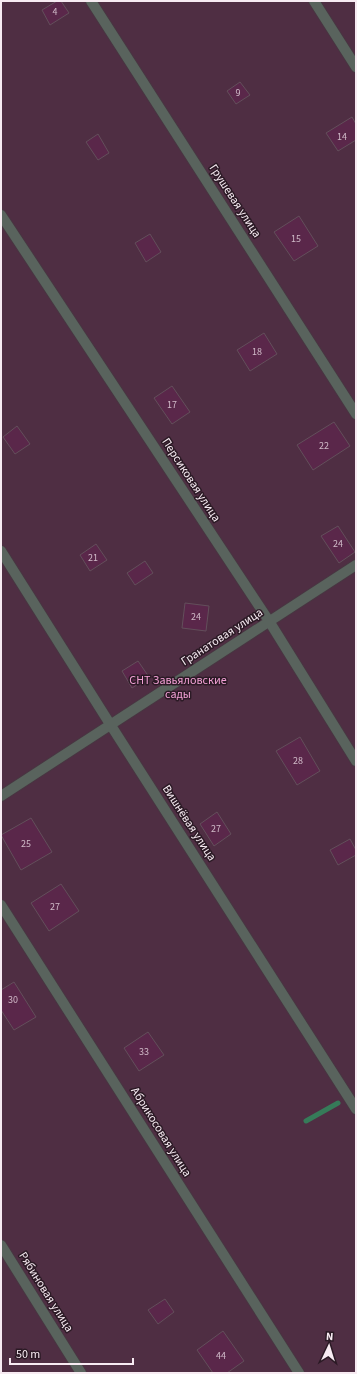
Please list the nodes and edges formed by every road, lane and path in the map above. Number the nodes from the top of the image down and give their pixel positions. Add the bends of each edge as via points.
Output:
1 (91, 1) edge
2 (314, 1) edge
3 (356, 67) edge
4 (1, 215) edge
5 (356, 414) edge
6 (1, 551) edge
7 (356, 565) edge
8 (269, 621) junction
9 (110, 724) junction
10 (356, 761) edge
11 (1, 796) edge
12 (1, 905) edge
13 (356, 1109) edge
14 (1, 1245) edge
15 (81, 1373) edge
16 (299, 1373) edge

1 - 5 street, Грушевая улица
2 - 3 street
4 - 8 street, Персиковая улица
6 - 9 street, Вишнёвая улица
7 - 8 street, Гранатовая улица
8 - 9 street, Гранатовая улица
8 - 10 street, Персиковая улица
9 - 11 street, Гранатовая улица
9 - 13 street, Вишнёвая улица
12 - 16 street, Абрикосовая улица
14 - 15 street, Рябиновая улица

